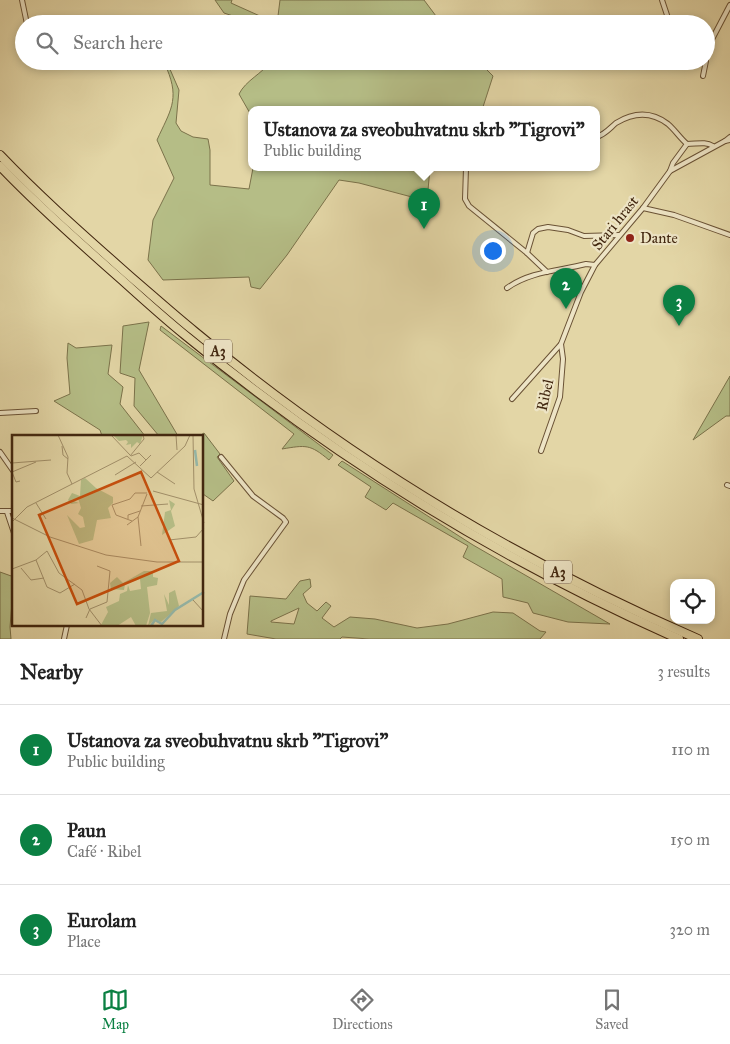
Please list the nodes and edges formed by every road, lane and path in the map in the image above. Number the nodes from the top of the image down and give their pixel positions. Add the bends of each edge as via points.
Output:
1 (22, 0) edge
2 (662, 0) edge
3 (730, 5) edge
4 (25, 15) edge
5 (667, 15) edge
6 (715, 35) edge
7 (704, 70) edge
8 (703, 76) dead end
9 (600, 136) edge
10 (730, 138) edge
11 (687, 144) junction
12 (713, 146) junction
13 (0, 155) edge
14 (0, 166) edge
15 (466, 171) edge
16 (670, 171) junction
17 (643, 208) junction
18 (620, 234) junction
19 (730, 235) edge
20 (527, 253) junction
21 (595, 265) junction
22 (546, 272) junction
23 (507, 288) dead end
24 (562, 344) junction
25 (512, 400) dead end
26 (36, 411) dead end
27 (0, 414) edge
28 (541, 451) dead end
29 (0, 452) edge
30 (221, 457) dead end
31 (12, 469) edge
32 (0, 511) edge
33 (12, 511) edge
34 (7, 512) junction
35 (12, 527) edge
36 (67, 626) edge
37 (64, 639) edge
38 (224, 639) edge
39 (678, 639) edge
40 (698, 639) edge

1 - 4 street
2 - 5 street
3 - 6 street
7 - 8 street
9 - 11 street via 617,123 641,113 668,124
10 - 12 street, Stari hrast
11 - 12 street via 708,143
11 - 16 street
12 - 16 street, Stari hrast
13 - 40 highway, A3 via 96,246 193,331 340,441 500,541 591,589
14 - 39 highway, A3 via 185,335 340,450 496,547 587,596
15 - 20 street via 466,199 470,206
16 - 17 street, Stari hrast
17 - 18 street, Stari hrast
17 - 19 street via 674,215
18 - 20 street via 584,236 568,230 538,229 533,233
18 - 21 street, Stari hrast
20 - 22 street
21 - 22 street, Stari hrast
21 - 24 street, Ribel via 581,292
22 - 23 street, Stari hrast via 519,280
24 - 25 street, Ribel
24 - 28 street, Ribel via 560,396
26 - 27 street
29 - 31 street
30 - 38 street via 246,489 286,522 244,580
32 - 34 street
33 - 34 street
34 - 35 street
36 - 37 street

